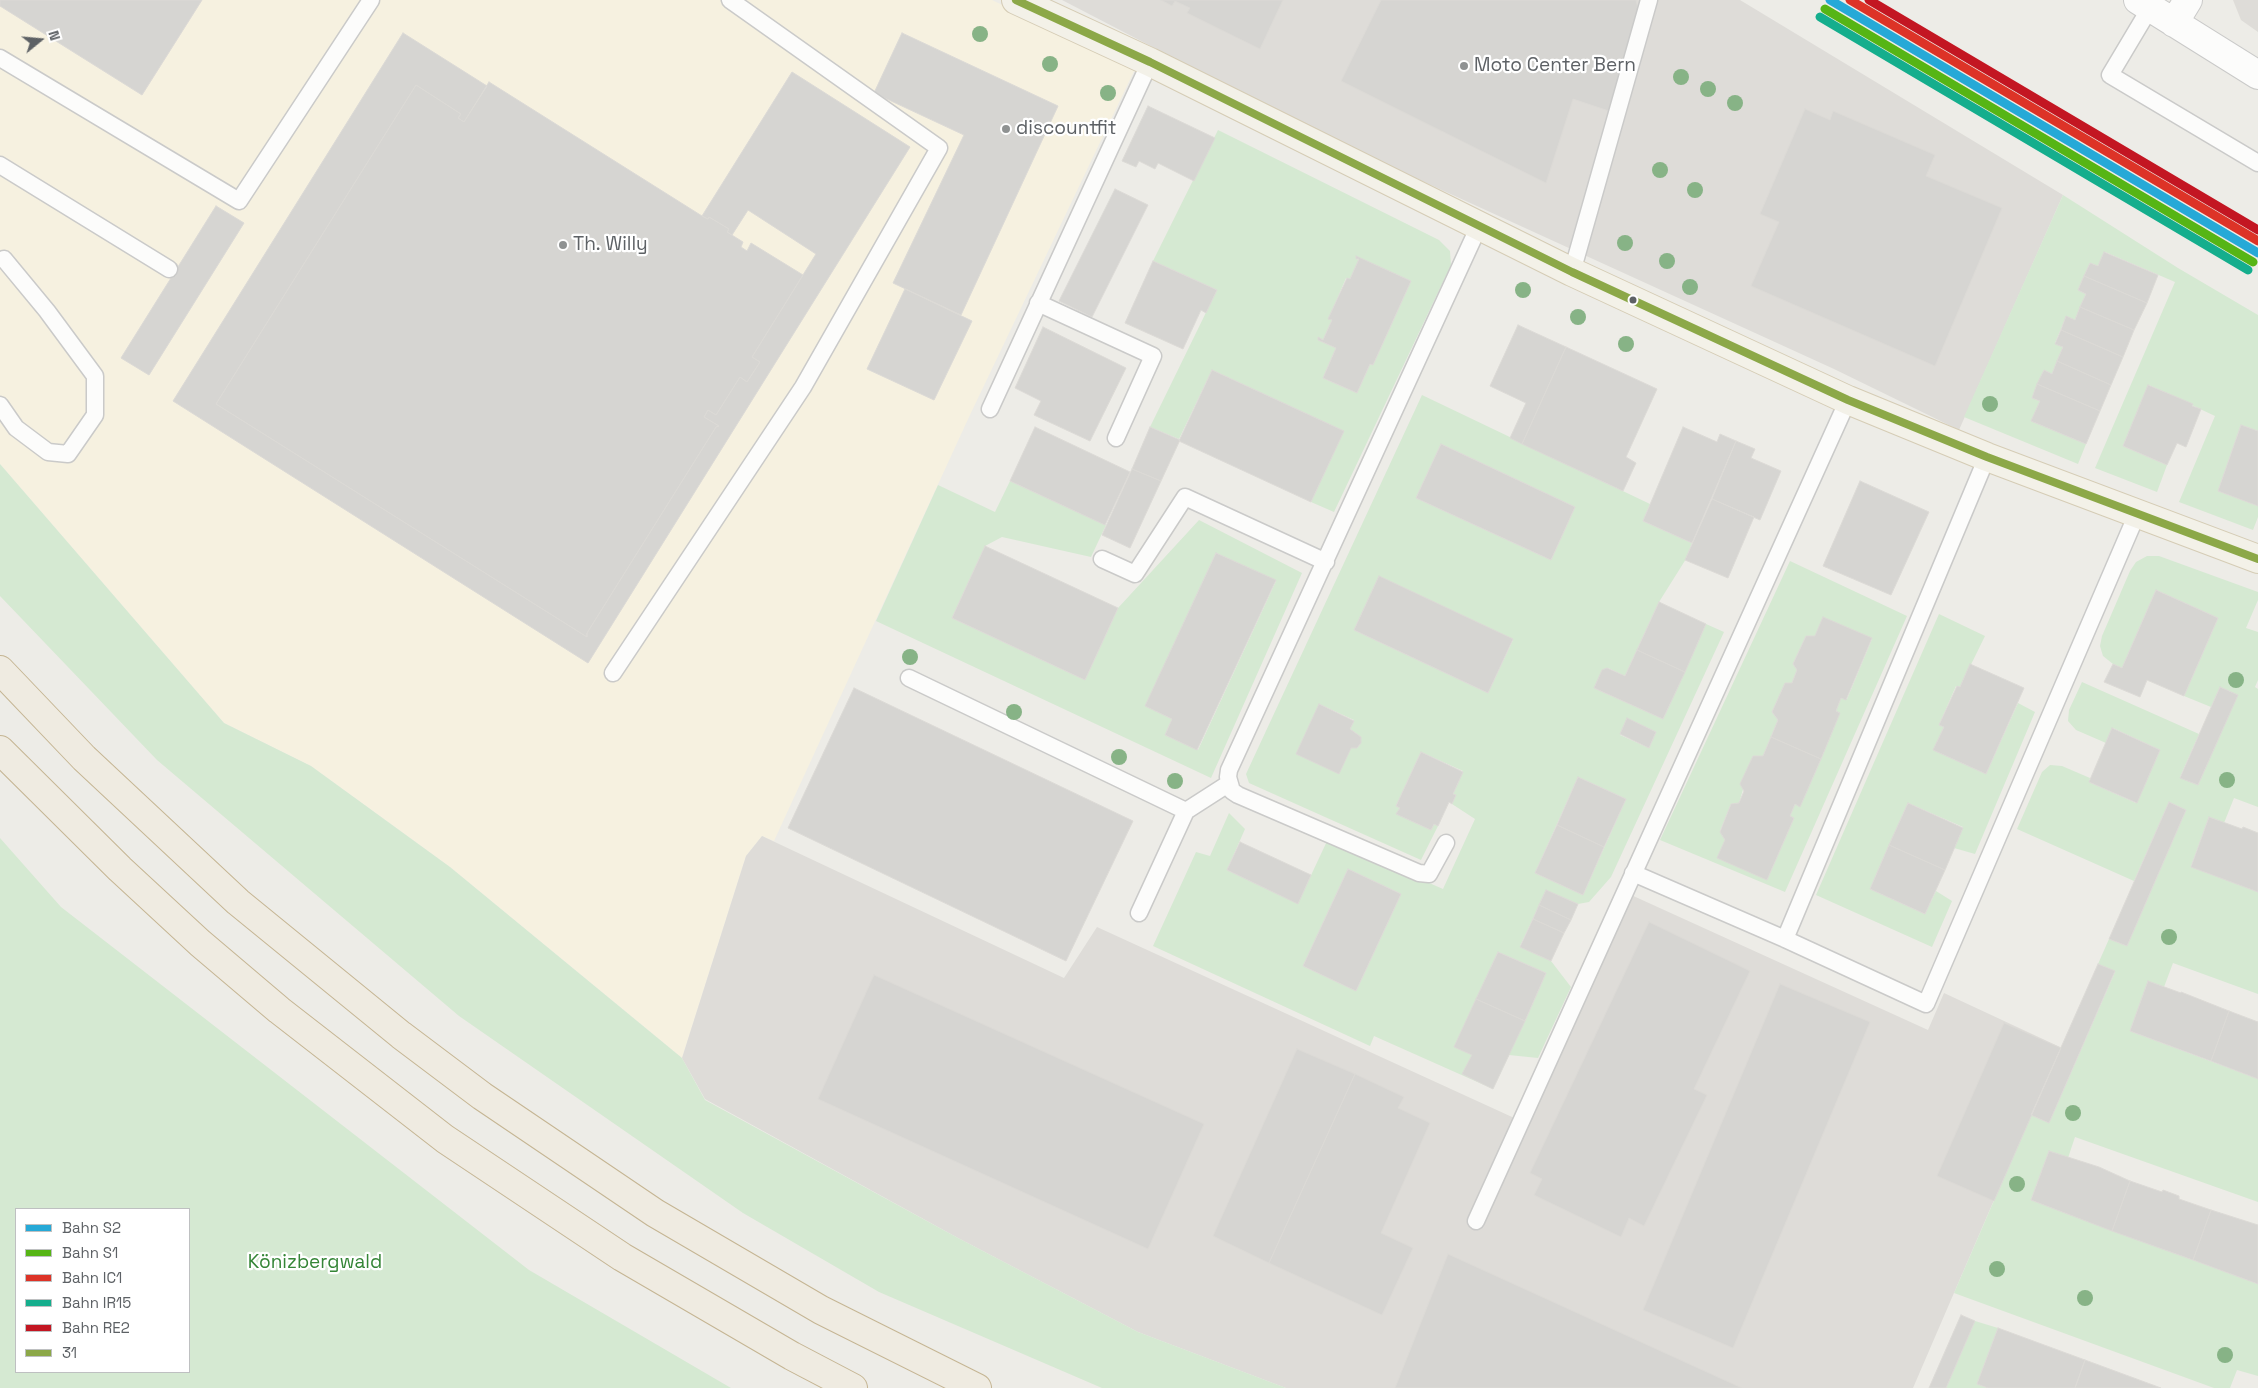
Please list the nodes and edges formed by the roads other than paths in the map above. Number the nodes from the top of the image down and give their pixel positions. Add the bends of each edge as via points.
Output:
1 (371, 0) edge
2 (730, 0) edge
3 (1016, 0) edge
4 (1650, 0) edge
5 (2188, 0) edge
6 (2144, 4) edge
7 (2174, 23) junction
8 (0, 58) edge
9 (1150, 62) junction
10 (2258, 75) edge
11 (2258, 163) edge
12 (0, 165) edge
13 (1479, 226) junction
14 (4, 259) dead end
15 (169, 269) dead end
16 (1572, 272) junction
17 (1038, 303) junction
18 (1848, 400) junction
19 (0, 405) edge
20 (990, 409) dead end
21 (1116, 438) dead end
22 (1987, 458) junction
23 (2137, 514) junction
24 (1102, 559) dead end
25 (2258, 559) edge
26 (1326, 562) junction
27 (0, 670) edge
28 (613, 672) dead end
29 (909, 678) dead end
30 (0, 750) edge
31 (1228, 784) junction
32 (1186, 812) junction
33 (1446, 843) dead end
34 (1633, 873) junction
35 (1139, 914) dead end
36 (1785, 939) junction
37 (1476, 1221) dead end
38 (853, 1388) edge
39 (977, 1388) edge

1 - 8 lane via 239,201
2 - 28 lane via 939,148 803,388
3 - 9 main road
4 - 16 lane
5 - 7 street
6 - 7 street
6 - 11 lane via 2110,75
7 - 10 street
9 - 13 main road
9 - 17 lane
12 - 15 lane
13 - 16 main road
13 - 26 lane
14 - 19 lane via 95,376 95,415 68,454 48,452 16,428
16 - 18 main road
17 - 20 lane
17 - 21 lane via 1153,356
18 - 22 main road
18 - 34 lane
22 - 23 main road
22 - 36 lane
23 - 25 main road
23 - 36 lane via 1926,1004
24 - 26 lane via 1135,574 1185,497
26 - 31 lane via 1229,770
27 - 39 highway via 84,758 238,902 401,1035 482,1096 663,1217 821,1310
29 - 32 lane
30 - 38 highway via 120,870 200,943 279,1010 438,1133 622,1257 717,1314
31 - 32 lane
31 - 33 lane via 1238,795 1419,873 1429,874
32 - 35 lane
34 - 36 lane
34 - 37 lane

